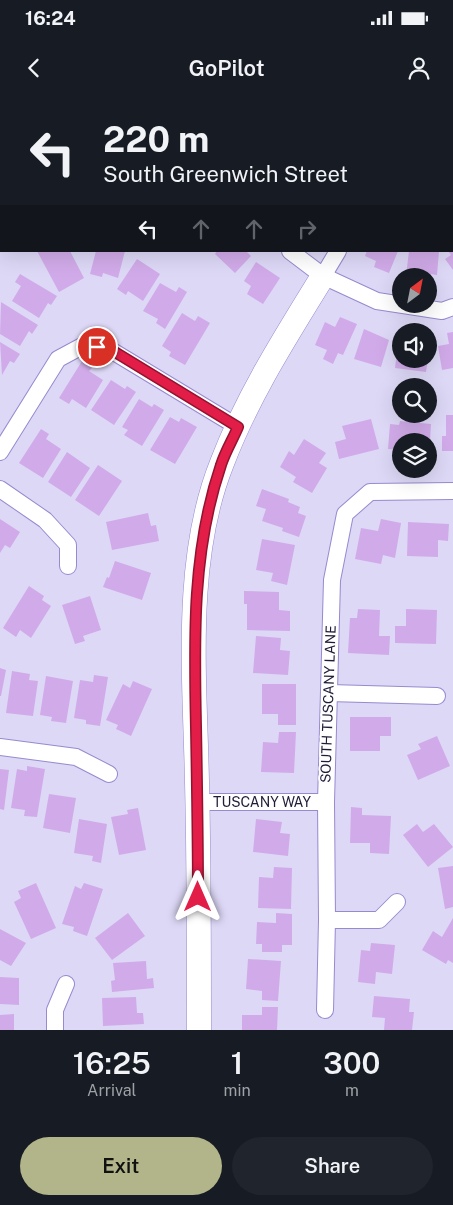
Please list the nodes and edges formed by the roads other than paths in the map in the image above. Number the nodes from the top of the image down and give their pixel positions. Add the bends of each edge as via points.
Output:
1 (291, 252) edge
2 (337, 252) edge
3 (323, 276) junction
4 (453, 307) edge
5 (238, 427) junction
6 (0, 452) edge
7 (0, 488) edge
8 (453, 491) edge
9 (68, 566) dead end
10 (329, 693) junction
11 (437, 696) dead end
12 (0, 747) edge
13 (109, 774) dead end
14 (198, 802) junction
15 (326, 802) junction
16 (397, 902) dead end
17 (327, 920) junction
18 (66, 984) dead end
19 (325, 1010) dead end
20 (55, 1030) edge
21 (199, 1030) edge

1 - 3 street
2 - 3 street
3 - 4 street via 377,302 442,311
3 - 5 street via 281,343
5 - 6 street via 110,349 84,344 58,359
5 - 14 street via 221,463 213,492 196,582 194,654
7 - 9 street via 44,520 68,545
8 - 10 street, SOUTH TUSCANY LANE via 370,492 345,514 332,580
10 - 11 street
10 - 15 street, SOUTH TUSCANY LANE
12 - 13 street via 76,757
14 - 15 street, TUSCANY WAY
14 - 21 street
15 - 17 street, SOUTH TUSCANY LANE
16 - 17 street via 379,920
17 - 19 street, SOUTH TUSCANY LANE
18 - 20 street via 55,1010

